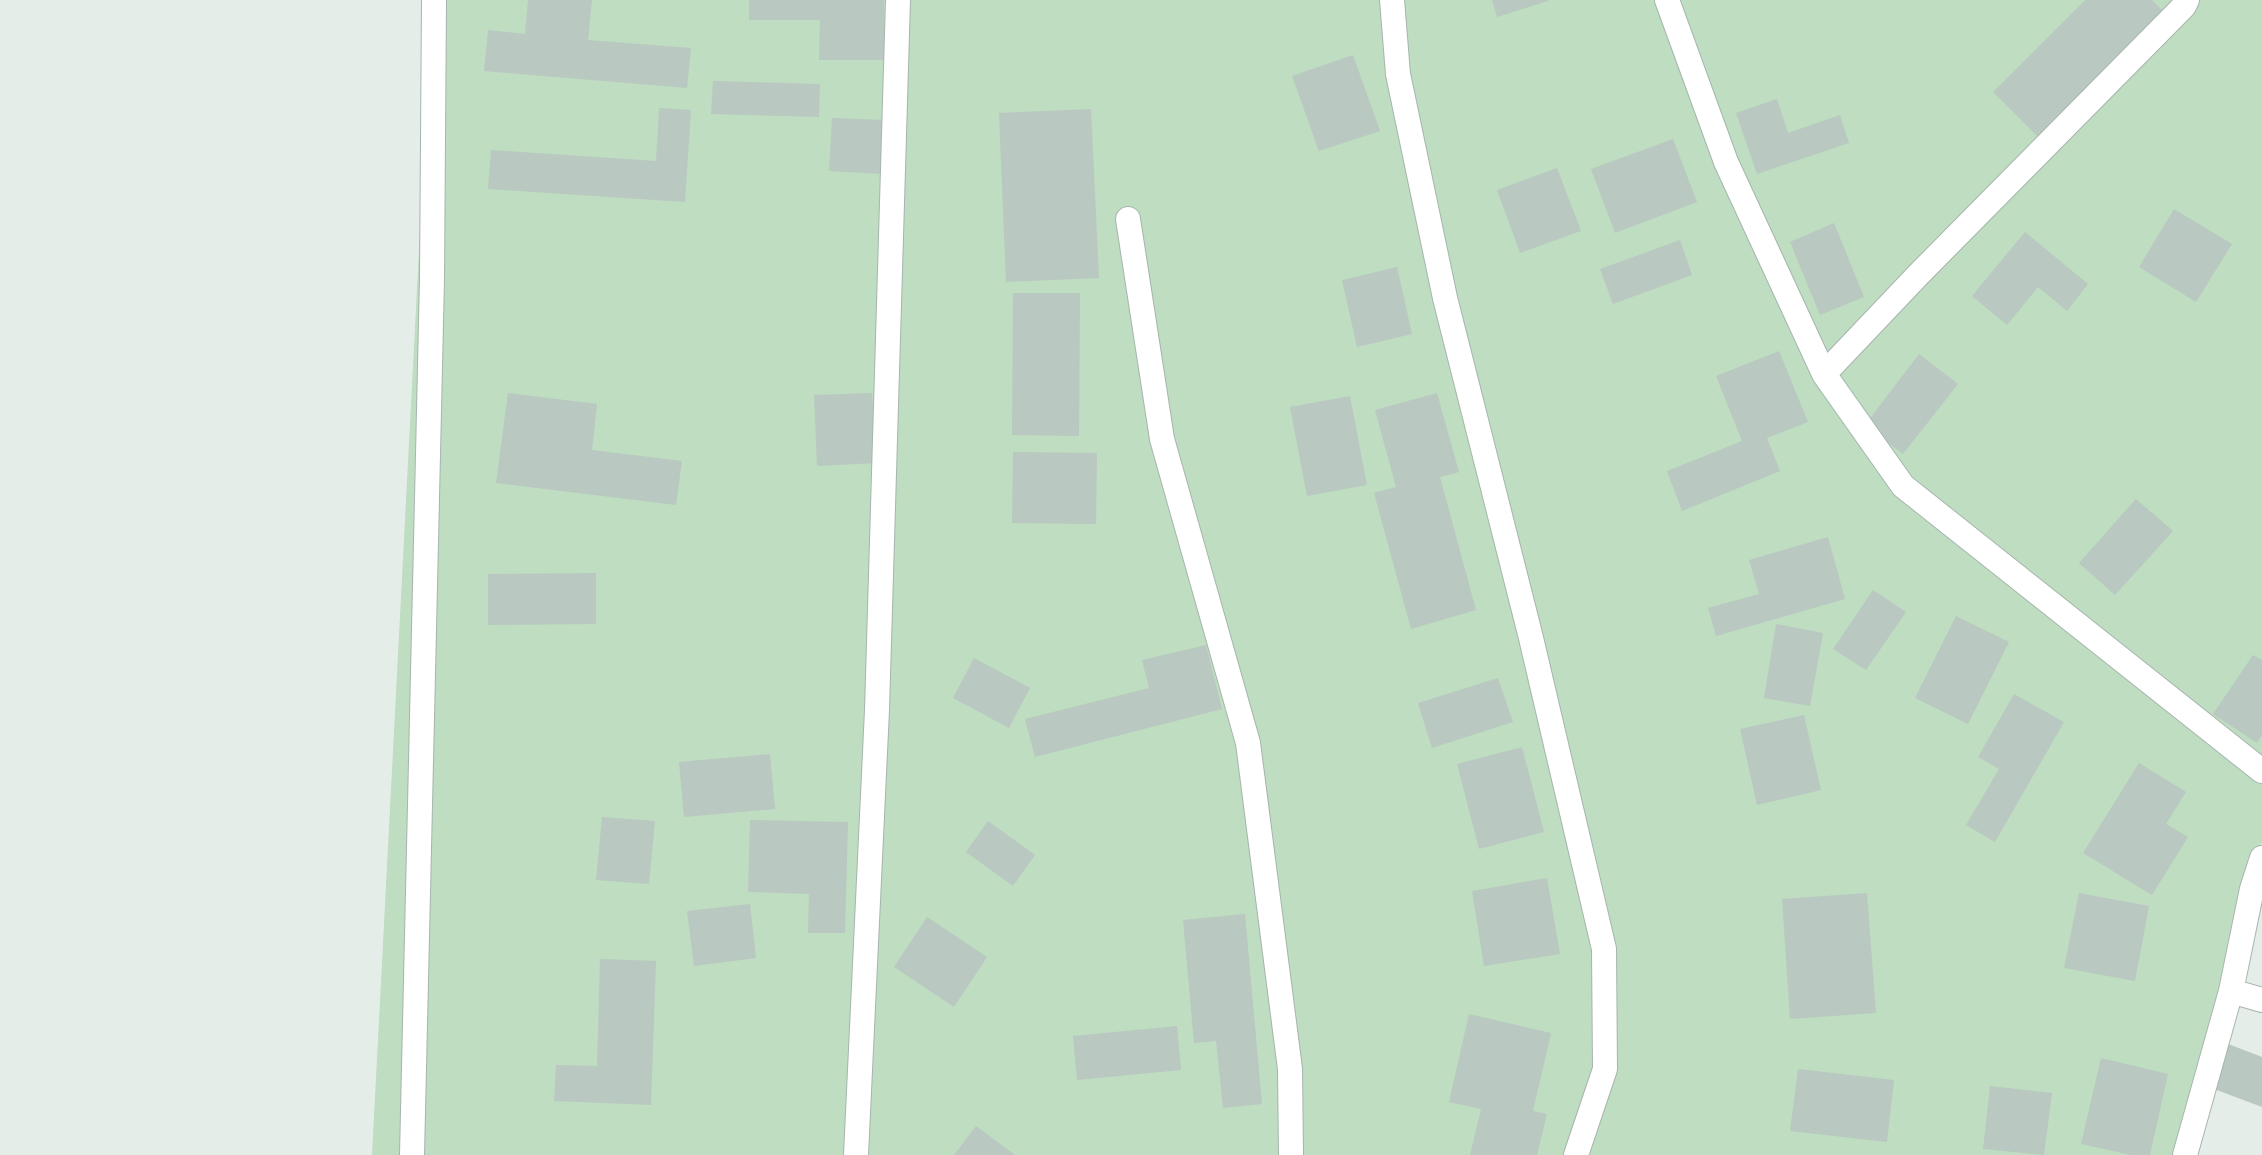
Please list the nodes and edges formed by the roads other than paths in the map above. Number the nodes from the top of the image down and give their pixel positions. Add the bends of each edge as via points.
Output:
1 (434, 0) edge
2 (898, 0) edge
3 (1392, 0) edge
4 (1667, 0) edge
5 (2187, 0) edge
6 (1128, 219) dead end
7 (1824, 374) junction
8 (2262, 771) edge
9 (2262, 858) edge
10 (2231, 991) junction
11 (2262, 1000) edge
12 (412, 1155) edge
13 (856, 1155) edge
14 (1291, 1155) edge
15 (1576, 1155) edge
16 (2185, 1155) edge

1 - 12 street
2 - 13 street via 877,710
3 - 15 street via 1398,74 1445,298 1604,949 1605,1069
4 - 7 street via 1726,162
5 - 7 street
6 - 14 street via 1162,439 1248,743 1290,1069
7 - 8 street via 1903,486
9 - 10 street
10 - 11 street
10 - 16 street

